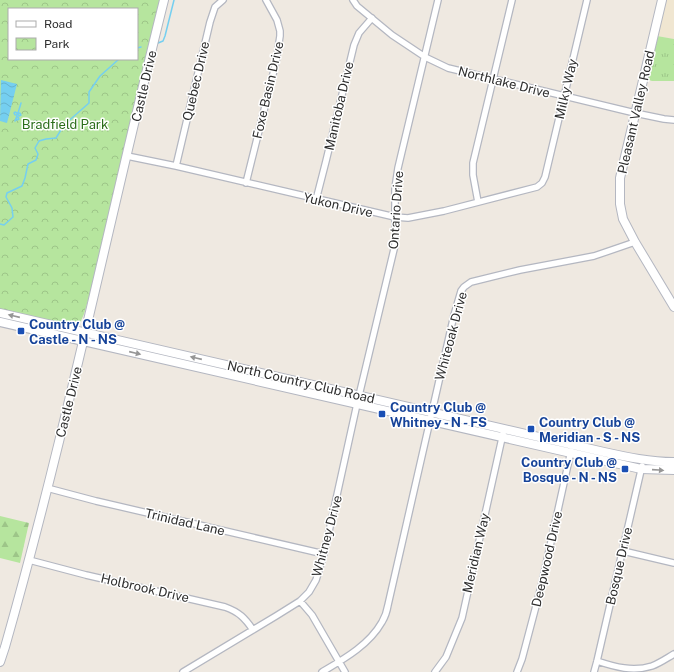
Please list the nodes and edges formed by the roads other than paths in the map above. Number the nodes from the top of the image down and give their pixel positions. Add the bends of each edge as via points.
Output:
1 (164, 0) edge
2 (223, 0) edge
3 (266, 0) edge
4 (353, 0) edge
5 (438, 0) edge
6 (512, 0) edge
7 (587, 0) edge
8 (662, 0) edge
9 (372, 18) junction
10 (425, 57) junction
11 (494, 80) junction
12 (564, 96) junction
13 (635, 113) junction
14 (674, 120) edge
15 (127, 156) junction
16 (176, 166) junction
17 (545, 177) joint
18 (246, 183) junction
19 (316, 200) junction
20 (478, 202) junction
21 (395, 218) junction
22 (635, 242) junction
23 (674, 306) edge
24 (0, 313) edge
25 (0, 322) edge
26 (85, 333) junction
27 (83, 342) junction
28 (216, 363) junction
29 (214, 372) junction
30 (358, 400) junction
31 (431, 417) junction
32 (504, 429) junction
33 (502, 438) junction
34 (572, 445) junction
35 (571, 453) junction
36 (643, 460) junction
37 (674, 462) edge
38 (641, 469) junction
39 (674, 470) edge
40 (47, 488) junction
41 (623, 551) junction
42 (324, 554) junction
43 (29, 560) junction
44 (674, 563) edge
45 (300, 601) junction
46 (253, 630) junction
47 (674, 654) edge
48 (0, 662) edge
49 (339, 662) junction
50 (597, 662) junction
51 (183, 672) edge
52 (322, 672) edge
53 (345, 672) edge
54 (435, 672) edge
55 (516, 672) edge
56 (594, 672) edge

1 - 15 main road, Castle Drive
2 - 16 street, Quebec Drive via 215,7 210,22
3 - 18 street, Foxe Basin Drive via 277,20 280,36
4 - 9 street, Northlake Drive
5 - 10 street, Ontario Drive
6 - 11 street
7 - 12 street, Milky Way
8 - 13 main road, Pleasant Valley Road
9 - 10 street, Northlake Drive
9 - 19 street, Manitoba Drive via 359,32 354,45
10 - 11 street, Northlake Drive via 448,68
10 - 21 street, Ontario Drive via 398,168
11 - 12 street, Northlake Drive
11 - 20 street via 473,163
12 - 13 street, Northlake Drive
12 - 17 street, Milky Way
13 - 14 street, Northlake Drive
13 - 22 main road, Pleasant Valley Road via 620,178 620,204 623,220
15 - 16 street, Yukon Drive
15 - 26 main road, Castle Drive
16 - 18 street, Yukon Drive
17 - 20 street, Yukon Drive via 537,187
18 - 19 street, Yukon Drive
19 - 21 street, Yukon Drive
20 - 21 street, Yukon Drive via 408,218
21 - 30 street, Ontario Drive via 395,245
22 - 23 main road, Pleasant Valley Road
22 - 31 street, Whiteoak Drive via 594,256 520,270 471,282 464,287 454,315
26 -> 24 main road, North Country Club Road
25 - 27 main road, North Country Club Road
26 - 27 main road, Castle Drive
28 -> 26 main road, North Country Club Road
27 -> 29 main road, North Country Club Road
27 - 40 main road, Castle Drive
28 - 29 main road
28 - 30 main road, North Country Club Road
29 - 30 main road, North Country Club Road
30 - 31 main road, North Country Club Road
30 - 42 street, Whitney Drive
31 - 32 main road, North Country Club Road
31 - 33 main road, North Country Club Road
31 - 49 street, Whiteoak Drive via 384,618 370,639
32 - 33 street, Meridian Way
32 - 34 main road, North Country Club Road
33 - 35 main road, North Country Club Road
33 - 54 street, Meridian Way via 462,618 446,657
34 - 35 street, Deepwood Drive
34 - 36 main road, North Country Club Road
35 - 38 main road, North Country Club Road
35 - 55 street, Deepwood Drive via 539,594 522,659
36 - 37 main road, North Country Club Road
36 - 38 street, Bosque Drive
38 -> 39 main road, North Country Club Road
38 - 41 street, Bosque Drive
40 - 42 street, Trinidad Lane
40 - 43 main road, Castle Drive
41 - 44 street
41 - 50 street, Bosque Drive
42 - 45 street, Whitney Drive via 316,580
43 - 46 street, Holbrook Drive via 225,607 241,615
43 - 48 main road, Castle Drive
45 - 46 street, Whitney Drive
45 - 49 street via 312,615
46 - 51 street, Whitney Drive
47 - 50 street via 651,667 635,670
49 - 52 street, Whiteoak Drive
49 - 53 street
50 - 56 street, Bosque Drive

